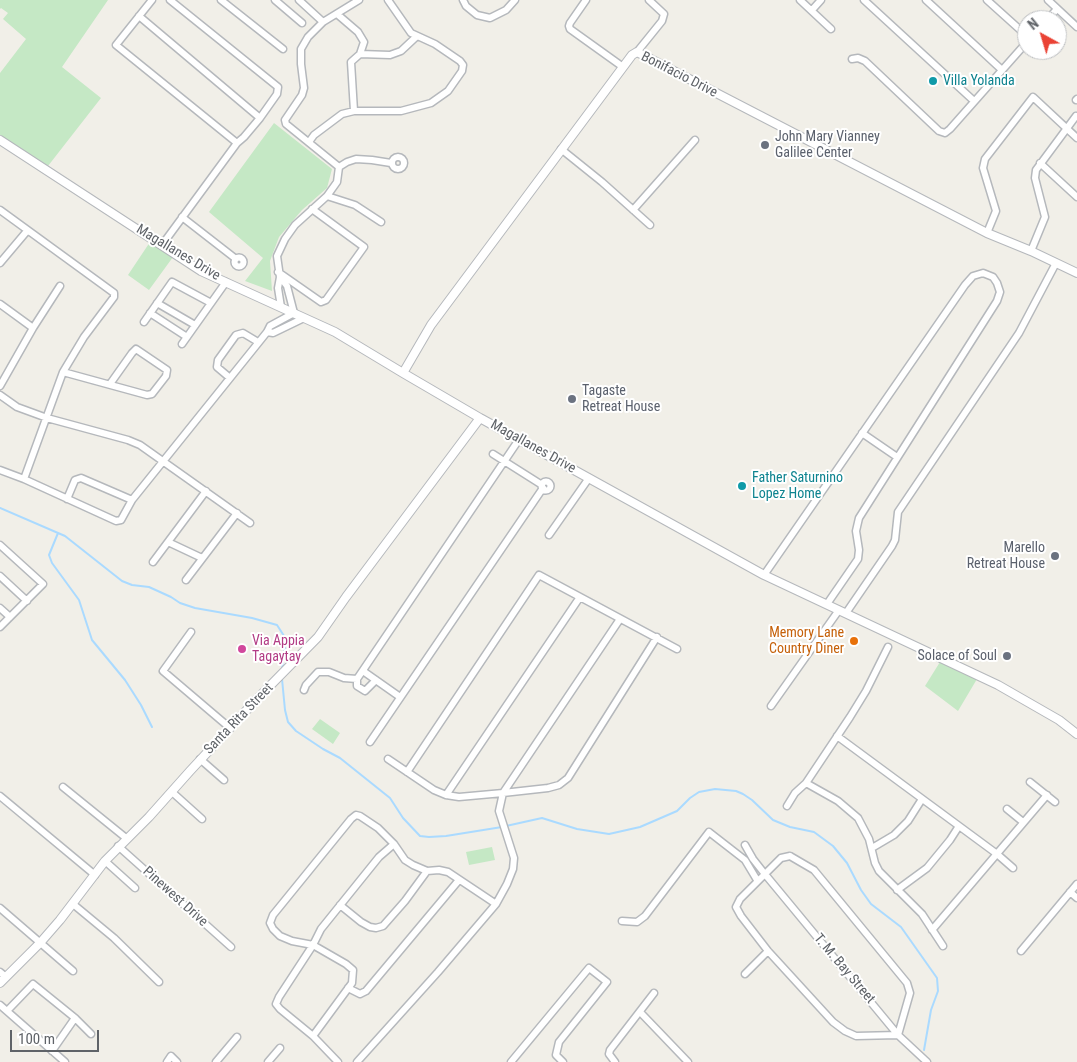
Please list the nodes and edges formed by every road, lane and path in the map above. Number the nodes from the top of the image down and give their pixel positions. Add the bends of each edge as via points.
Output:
1 (152, 0) edge
2 (170, 0) edge
3 (221, 0) edge
4 (276, 0) edge
5 (299, 0) edge
6 (359, 0) edge
7 (388, 0) edge
8 (463, 0) edge
9 (516, 0) edge
10 (586, 0) edge
11 (800, 0) edge
12 (821, 0) edge
13 (865, 0) edge
14 (926, 0) edge
15 (987, 0) edge
16 (1048, 0) edge
17 (651, 1) edge
18 (1057, 9) joint
19 (812, 10) junction
20 (337, 14) junction
21 (139, 16) junction
22 (323, 22) junction
23 (302, 23) dead end
24 (1017, 27) edge
25 (1077, 27) edge
26 (831, 29) dead end
27 (417, 36) junction
28 (283, 49) dead end
29 (638, 52) junction
30 (1017, 53) edge
31 (360, 54) junction
32 (852, 59) dead end
33 (623, 67) junction
34 (1002, 70) junction
35 (974, 101) junction
36 (354, 111) junction
37 (1076, 116) dead end
38 (260, 118) junction
39 (1066, 128) junction
40 (1077, 138) edge
41 (0, 140) edge
42 (695, 140) dead end
43 (309, 142) junction
44 (237, 143) junction
45 (562, 149) junction
46 (391, 163) dead end
47 (1040, 163) junction
48 (339, 167) junction
49 (327, 196) junction
50 (1077, 197) edge
51 (312, 209) junction
52 (0, 210) edge
53 (633, 210) junction
54 (182, 217) junction
55 (381, 222) dead end
56 (650, 225) dead end
57 (27, 231) junction
58 (987, 233) junction
59 (162, 246) junction
60 (1031, 251) junction
61 (236, 259) dead end
62 (0, 263) edge
63 (1056, 263) junction
64 (1077, 273) edge
65 (279, 275) junction
66 (226, 282) junction
67 (60, 286) dead end
68 (157, 303) junction
69 (211, 303) junction
70 (0, 304) edge
71 (281, 307) junction
72 (150, 313) junction
73 (294, 313) junction
74 (304, 318) junction
75 (144, 322) dead end
76 (195, 325) junction
77 (33, 328) junction
78 (267, 332) junction
79 (187, 337) junction
80 (258, 342) junction
81 (182, 344) dead end
82 (63, 372) junction
83 (403, 374) junction
84 (230, 378) junction
85 (110, 384) junction
86 (0, 386) edge
87 (0, 395) edge
88 (47, 418) junction
89 (480, 418) junction
90 (862, 433) junction
91 (520, 438) junction
92 (493, 454) dead end
93 (897, 457) junction
94 (163, 460) junction
95 (504, 462) junction
96 (0, 470) edge
97 (589, 478) junction
98 (24, 479) junction
99 (206, 491) junction
100 (67, 499) junction
101 (132, 500) junction
102 (237, 513) junction
103 (250, 523) dead end
104 (549, 535) dead end
105 (168, 542) junction
106 (0, 545) edge
107 (202, 558) junction
108 (153, 562) dead end
109 (764, 575) junction
110 (0, 576) edge
111 (186, 580) dead end
112 (580, 597) junction
113 (27, 601) junction
114 (826, 604) junction
115 (0, 608) edge
116 (842, 611) junction
117 (10, 617) junction
118 (620, 619) junction
119 (0, 627) edge
120 (191, 632) dead end
121 (657, 637) junction
122 (891, 641) junction
123 (677, 649) dead end
124 (363, 671) junction
125 (357, 680) junction
126 (376, 680) junction
127 (304, 690) dead end
128 (400, 696) junction
129 (771, 706) dead end
130 (230, 728) junction
131 (1077, 734) edge
132 (837, 736) junction
133 (370, 742) dead end
134 (200, 759) junction
135 (388, 759) dead end
136 (407, 772) junction
137 (224, 780) dead end
138 (1030, 782) dead end
139 (806, 783) junction
140 (64, 787) dead end
141 (172, 792) junction
142 (503, 793) junction
143 (446, 795) junction
144 (1047, 795) junction
145 (0, 796) edge
146 (922, 799) junction
147 (1055, 802) dead end
148 (786, 806) dead end
149 (1007, 809) dead end
150 (202, 818) dead end
151 (1023, 822) junction
152 (959, 826) junction
153 (126, 838) junction
154 (394, 844) junction
155 (745, 845) dead end
156 (118, 846) junction
157 (872, 848) junction
158 (996, 854) junction
159 (105, 861) junction
160 (1013, 868) dead end
161 (427, 871) junction
162 (764, 873) junction
163 (95, 875) junction
164 (458, 880) junction
165 (757, 880) junction
166 (1077, 884) edge
167 (135, 888) dead end
168 (897, 890) junction
169 (1070, 892) junction
170 (1077, 898) edge
171 (74, 904) junction
172 (496, 904) junction
173 (340, 905) junction
174 (0, 908) edge
175 (622, 921) dead end
176 (932, 930) junction
177 (40, 943) junction
178 (313, 945) junction
179 (943, 946) dead end
180 (232, 947) dead end
181 (768, 951) junction
182 (1020, 951) dead end
183 (74, 971) dead end
184 (0, 972) edge
185 (745, 974) dead end
186 (6, 977) junction
187 (159, 982) dead end
188 (0, 983) edge
189 (348, 988) junction
190 (654, 993) dead end
191 (0, 1005) edge
192 (7, 1011) junction
193 (640, 1012) junction
194 (75, 1018) junction
195 (90, 1034) dead end
196 (898, 1035) junction
197 (313, 1036) junction
198 (237, 1037) dead end
199 (280, 1048) dead end
200 (52, 1052) junction
201 (65, 1062) edge
202 (167, 1062) edge
203 (178, 1062) edge
204 (216, 1062) edge
205 (268, 1062) edge
206 (338, 1062) edge
207 (357, 1062) edge
208 (511, 1062) edge
209 (563, 1062) edge
210 (615, 1062) edge
211 (688, 1062) edge
212 (927, 1062) edge

1 - 21 street
2 - 38 street via 278,87 277,94
3 - 28 street
4 - 23 street
5 - 22 street
6 - 20 street
7 - 27 street
8 - 9 street via 477,16 490,18 506,10
10 - 33 street via 570,23 570,29
11 - 19 street
12 - 19 street
13 - 35 street
14 - 34 street
15 - 24 street
16 - 18 street
17 - 29 street via 664,14
18 - 25 street
19 - 26 street
20 - 22 street
20 - 31 street via 362,36 364,42
21 - 38 street
21 - 44 street via 116,45
22 - 43 street via 301,49 304,88 285,120
27 - 31 street via 401,51 390,55
27 - 36 street via 440,47 462,64 462,71 448,91 431,103 416,108
29 - 33 street, Bonifacio Drive
29 - 58 street, Bonifacio Drive
30 - 34 street
31 - 36 street via 351,62
32 - 35 street via 865,61 939,131 950,129
33 - 45 street, Bonifacio Drive
34 - 35 street
36 - 43 street via 336,118
37 - 39 street
38 - 44 street
39 - 40 street
39 - 47 street
39 - 58 street via 1033,97 1009,127 985,159 983,168 996,211
41 - 59 street, Magallanes Drive
42 - 53 street
43 - 48 street
44 - 54 street
45 - 53 street
45 - 83 street, Bonifacio Drive via 431,325
46 - 48 street via 356,159
47 - 50 street
47 - 60 street via 1035,178 1045,217
48 - 49 street via 337,182
49 - 51 street
49 - 55 street via 355,205
51 - 65 street via 295,225 277,256
51 - 65 street via 364,247 322,302
52 - 57 street
53 - 56 street
54 - 59 street
54 - 61 street
57 - 62 street
57 - 82 street via 114,293 114,298
58 - 60 street, Bonifacio Drive
59 - 66 street, Magallanes Drive via 201,271
60 - 63 street, Bonifacio Drive
63 - 64 street, Bonifacio Drive
63 - 116 street via 1018,333 898,512 892,546
65 - 71 street
65 - 73 street via 287,286
66 - 69 street
66 - 71 street, Magallanes Drive
67 - 77 street
68 - 69 street via 172,282
68 - 72 street
68 - 76 street
69 - 76 street
70 - 77 street
71 - 73 street, Magallanes Drive
72 - 75 street
72 - 79 street
73 - 74 street, Magallanes Drive
73 - 78 street via 270,326
74 - 78 street via 273,333
74 - 83 street, Magallanes Drive via 336,332
76 - 79 street
77 - 86 street
78 - 80 street
79 - 81 street
80 - 84 street
80 - 84 street via 242,333 236,335 218,360 217,367
82 - 85 street
82 - 88 street
83 - 89 street, Magallanes Drive
84 - 94 street
85 - 85 street via 152,394 167,370 136,349
87 - 88 street via 17,407
88 - 94 street via 128,440
88 - 98 street
89 - 91 street, Magallanes Drive
89 - 130 street, Santa Rita Street via 318,637
90 - 93 street
90 - 93 street via 965,285 973,276 983,273 992,277 1000,292 997,301
90 - 109 street
91 - 95 street
91 - 97 street, Magallanes Drive
92 - 95 street
93 - 114 street via 859,518 856,531 858,559
94 - 99 street
94 - 101 street
95 - 124 street
95 - 128 street via 542,487
96 - 98 street
97 - 104 street
97 - 109 street, Magallanes Drive
98 - 100 street
99 - 102 street
99 - 105 street
100 - 101 street via 116,521 121,520
100 - 101 street via 75,480 81,478
102 - 103 street
102 - 107 street
105 - 107 street
105 - 108 street
106 - 113 street via 43,584
107 - 111 street
109 - 114 street, Magallanes Drive
110 - 113 street
112 - 118 street
112 - 136 street via 539,575
112 - 143 street
113 - 117 street
114 - 116 street, Magallanes Drive
115 - 117 street
116 - 122 street, Magallanes Drive
116 - 129 street
117 - 119 street
118 - 121 street
118 - 142 street
120 - 130 street via 163,671
121 - 123 street
121 - 142 street via 568,778 548,788
122 - 131 street, Magallanes Drive via 998,685
122 - 132 street via 866,691
124 - 125 street
124 - 126 street
125 - 126 street via 357,686 365,691
125 - 127 street via 318,672
126 - 128 street
128 - 133 street
130 - 134 street, Santa Rita Street
132 - 139 street
132 - 146 street
134 - 137 street
134 - 141 street, Santa Rita Street
135 - 136 street
136 - 143 street
138 - 144 street
139 - 148 street
139 - 157 street via 838,801 858,818
140 - 153 street
141 - 150 street
141 - 153 street, Santa Rita Street
142 - 143 street
142 - 172 street via 499,811 514,858 513,869
144 - 147 street
144 - 151 street
145 - 163 street
146 - 152 street
146 - 157 street via 894,836
149 - 151 street
151 - 158 street
152 - 158 street
152 - 168 street via 927,868
153 - 156 street, Santa Rita Street
154 - 161 street via 406,860
154 - 173 street via 379,857
154 - 178 street via 378,828 356,815 286,898 270,922 273,929 292,941
155 - 162 street, T. M. Bay Street
156 - 159 street, Santa Rita Street
156 - 180 street, Pinewest Drive
157 - 168 street via 879,870
158 - 160 street
158 - 176 street
159 - 163 street, Santa Rita Street
159 - 167 street
161 - 164 street via 448,872
161 - 173 street via 383,926 370,927
162 - 165 street
162 - 196 street, T. M. Bay Street
162 - 196 street via 781,858 790,856 814,870 907,982 910,993
163 - 171 street, Santa Rita Street
164 - 172 street
164 - 189 street via 366,991 360,994
165 - 175 street via 745,860 709,832 644,916 638,922
165 - 181 street via 736,907
166 - 169 street
168 - 176 street via 922,914
169 - 170 street
169 - 182 street
171 - 177 street, Santa Rita Street
171 - 187 street
172 - 207 street
173 - 178 street via 321,928
174 - 177 street
176 - 179 street
177 - 183 street
177 - 186 street, Santa Rita Street
178 - 189 street via 353,970 352,983
178 - 197 street via 276,1004
181 - 185 street
181 - 196 street via 845,1031 856,1036
184 - 186 street
186 - 188 street, Santa Rita Street
189 - 197 street
190 - 193 street
191 - 192 street
192 - 194 street via 33,984
192 - 200 street
193 - 210 street via 610,1050
193 - 211 street
194 - 195 street
194 - 200 street
196 - 212 street, T. M. Bay Street
197 - 206 street
198 - 204 street
199 - 205 street
200 - 201 street
202 - 203 street via 171,1056
208 - 209 street via 589,968 607,982 559,1042 556,1055

